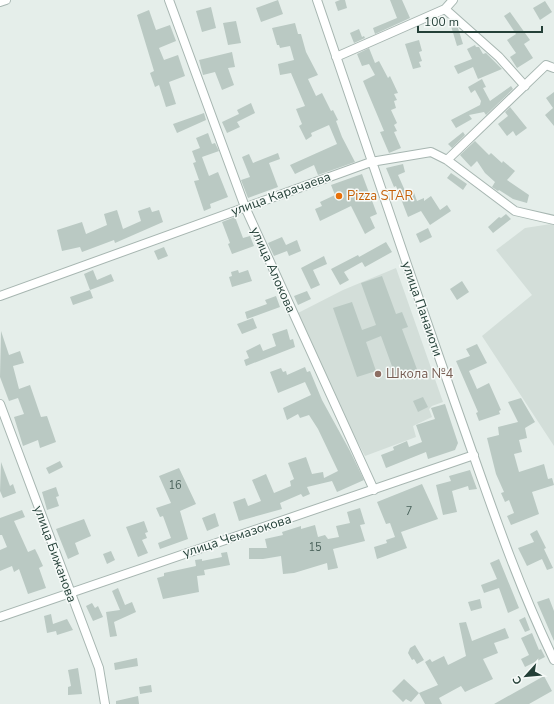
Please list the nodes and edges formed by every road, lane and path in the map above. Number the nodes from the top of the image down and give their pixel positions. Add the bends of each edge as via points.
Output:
1 (6, 0) edge
2 (169, 0) edge
3 (317, 0) edge
4 (453, 0) edge
5 (0, 2) edge
6 (445, 9) junction
7 (336, 56) junction
8 (554, 68) edge
9 (524, 86) junction
10 (447, 160) junction
11 (370, 162) junction
12 (245, 207) junction
13 (554, 220) edge
14 (0, 296) edge
15 (0, 404) edge
16 (474, 455) junction
17 (374, 490) junction
18 (69, 592) junction
19 (0, 617) edge
20 (554, 660) edge
21 (105, 704) edge

1 - 5 street
2 - 12 street, улица Алокова
3 - 7 street, улица Панаиоти
4 - 6 street
6 - 7 street
6 - 9 street via 499,57
7 - 11 street, улица Панаиоти
8 - 9 street via 546,65
9 - 10 street
10 - 11 street, улица Карачаева via 431,152
10 - 13 street, улица Карачаева via 515,211
11 - 12 street, улица Карачаева
11 - 16 street, улица Панаиоти
12 - 14 street, улица Карачаева
12 - 17 street, улица Алокова
15 - 18 street, улица Бижанова
16 - 17 street, улица Чемазокова
16 - 20 street, улица Панаиоти via 504,544 538,628
17 - 18 street, улица Чемазокова
18 - 19 street, улица Чемазокова
18 - 21 street, улица Бижанова via 99,668

